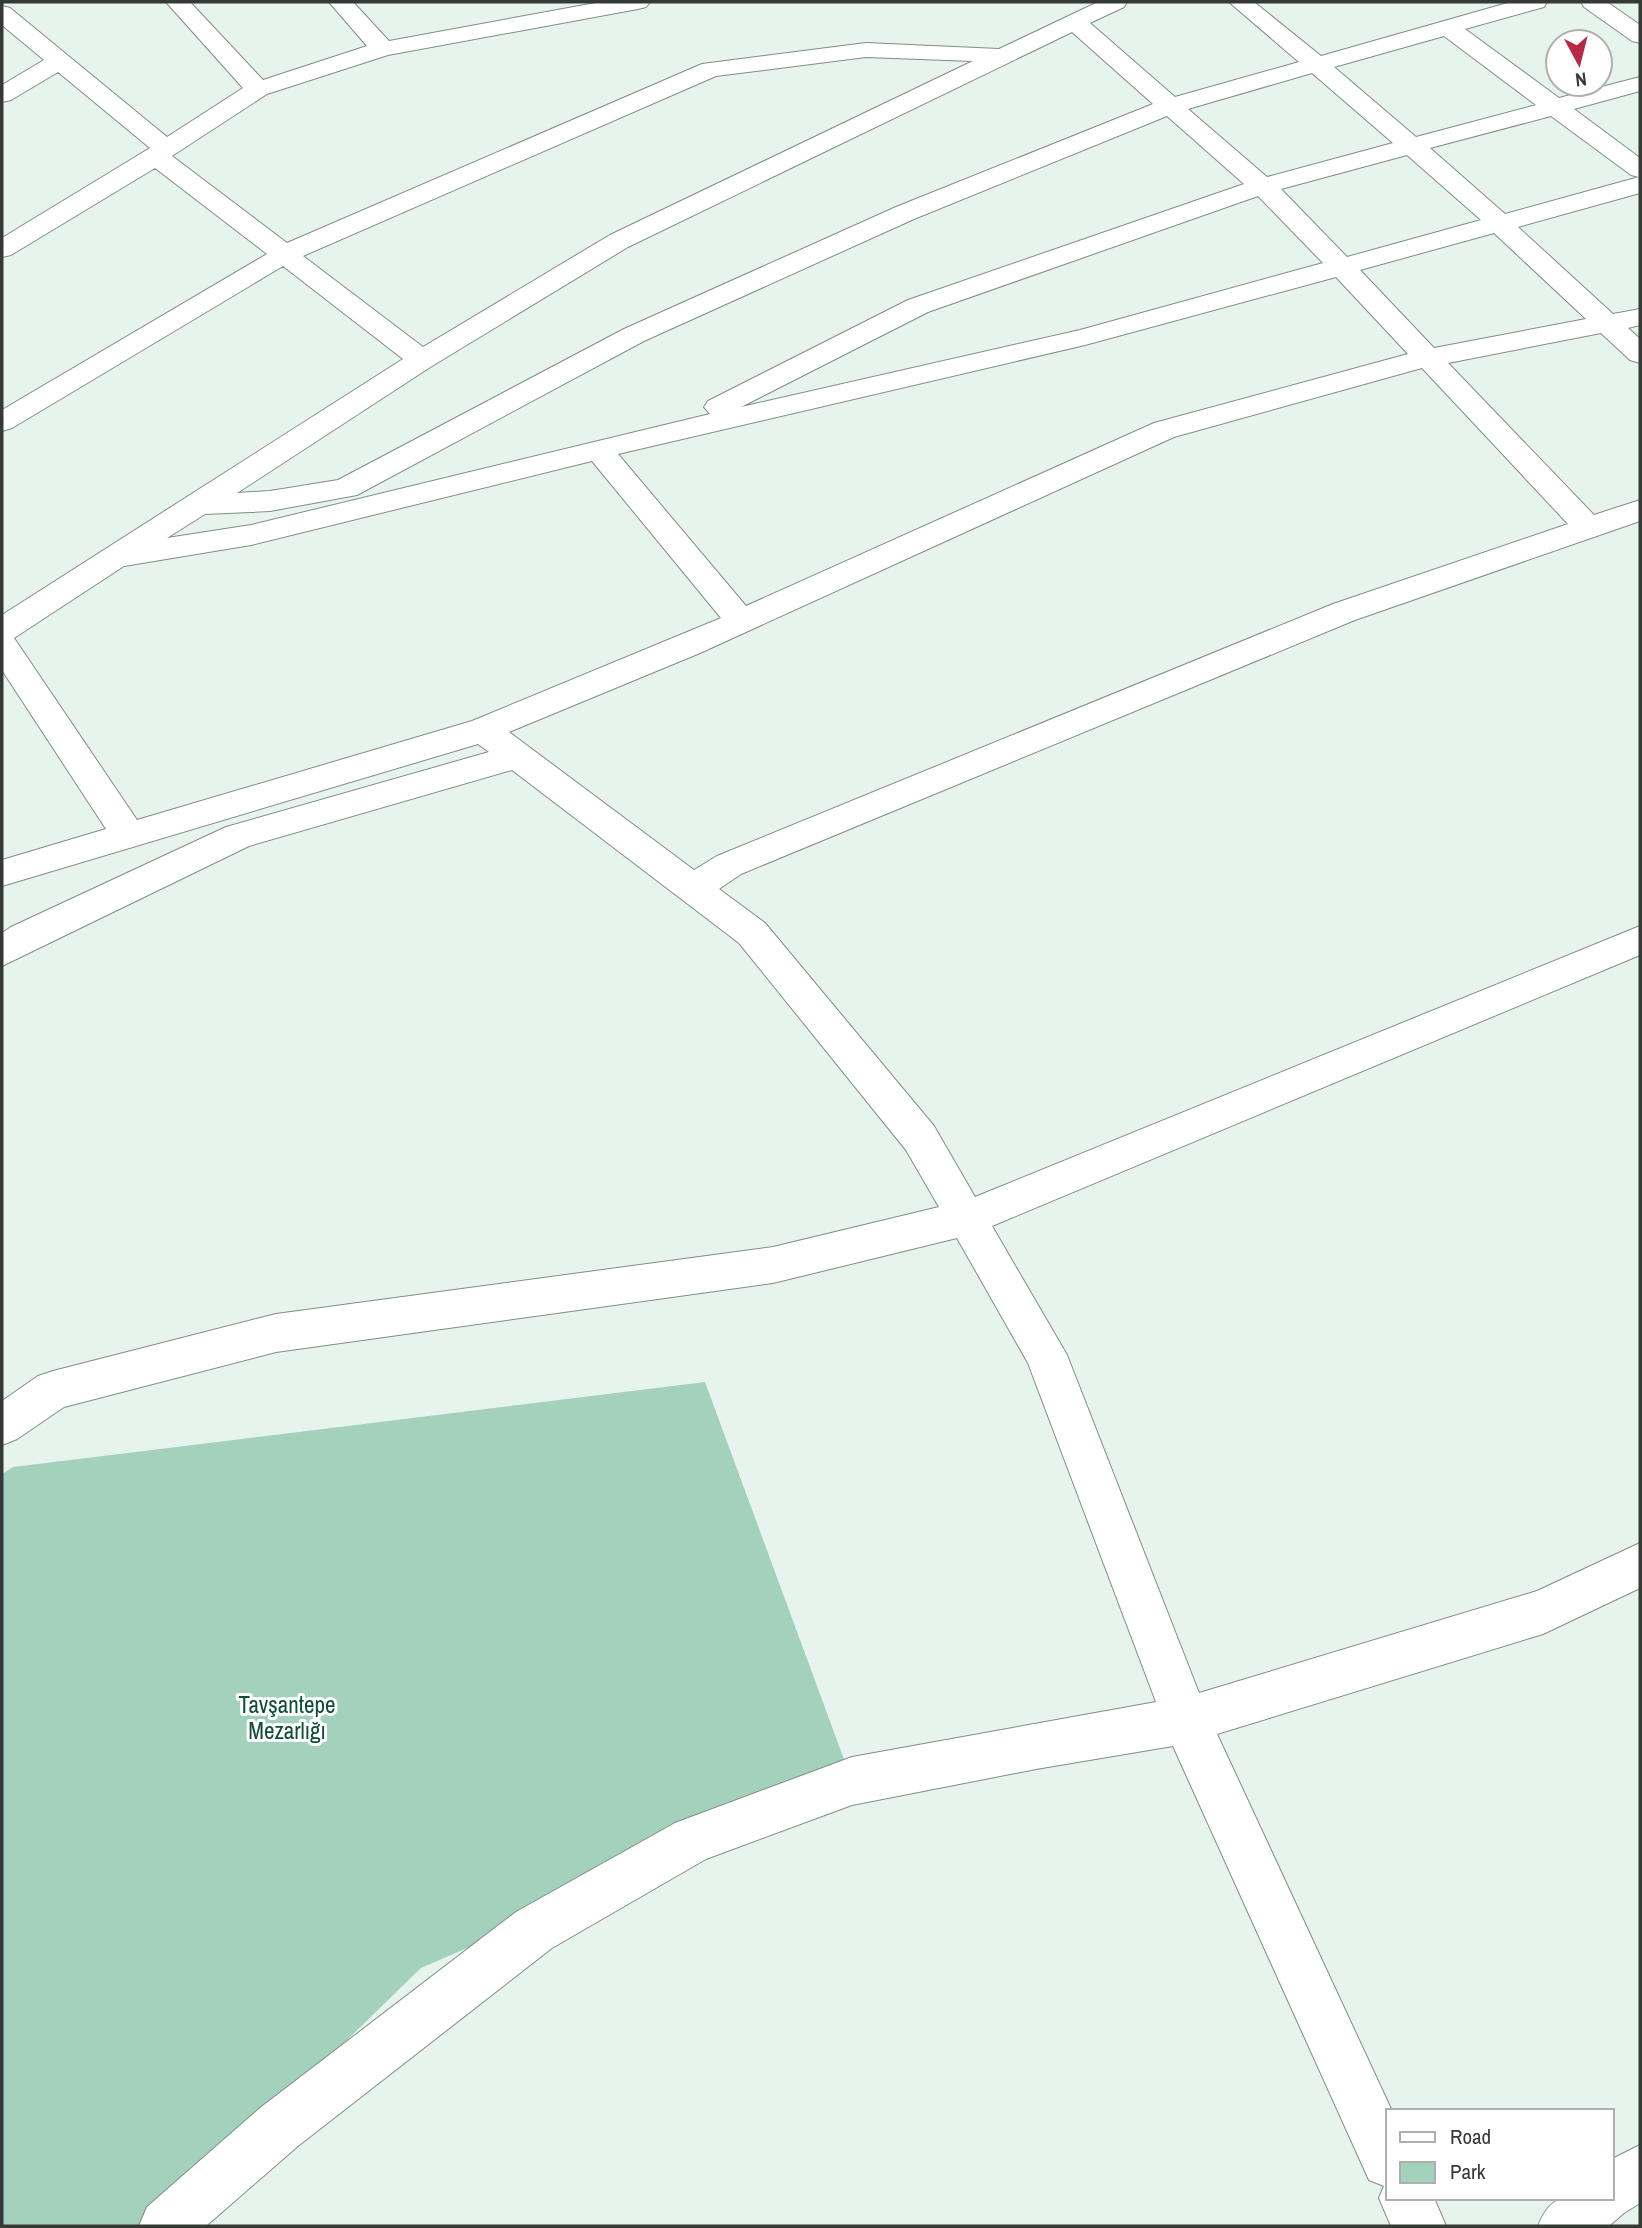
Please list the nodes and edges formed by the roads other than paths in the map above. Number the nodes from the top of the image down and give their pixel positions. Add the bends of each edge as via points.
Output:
1 (177, 2) edge
2 (340, 2) edge
3 (506, 2) edge
4 (638, 2) edge
5 (1116, 2) edge
6 (1240, 2) edge
7 (1536, 2) edge
8 (1592, 2) edge
9 (2, 13) edge
10 (1073, 21) junction
11 (525, 24) junction
12 (1447, 27) junction
13 (1640, 36) edge
14 (383, 49) junction
15 (1001, 56) junction
16 (59, 61) junction
17 (1316, 63) junction
18 (1640, 84) edge
19 (258, 89) junction
20 (2, 95) edge
21 (1170, 106) junction
22 (1555, 108) junction
23 (1413, 147) junction
24 (161, 152) junction
25 (1640, 170) edge
26 (1640, 185) edge
27 (1262, 187) junction
28 (1500, 225) junction
29 (2, 249) edge
30 (285, 254) junction
31 (1342, 268) junction
32 (1640, 317) edge
33 (1607, 323) junction
34 (1640, 354) edge
35 (1427, 358) junction
36 (422, 359) junction
37 (2, 422) edge
38 (666, 433) junction
39 (598, 449) junction
40 (200, 504) junction
41 (1640, 510) edge
42 (1589, 528) junction
43 (120, 556) junction
44 (741, 621) junction
45 (2, 630) edge
46 (2, 645) edge
47 (483, 730) junction
48 (518, 756) junction
49 (128, 834) junction
50 (2, 873) edge
51 (693, 888) junction
52 (1640, 940) edge
53 (2, 952) edge
54 (967, 1218) junction
55 (2, 1425) edge
56 (1640, 1565) edge
57 (1186, 1720) junction
58 (1386, 2157) edge
59 (1640, 2171) edge
60 (1614, 2190) edge
61 (1407, 2200) edge
62 (1600, 2200) edge
63 (166, 2226) edge
64 (1419, 2226) edge
65 (1565, 2226) edge

1 - 19 street
2 - 14 street
3 - 11 street
4 - 11 street
5 - 10 street
6 - 17 street
7 - 12 street
8 - 13 street
9 - 16 street
10 - 15 street
10 - 21 street
11 - 14 street
12 - 17 street
12 - 22 street
14 - 19 street
15 - 30 street via 866,50 711,69
15 - 36 street via 619,241
16 - 20 street
16 - 24 street
17 - 21 street
17 - 23 street
18 - 22 street
19 - 24 street
21 - 27 street
21 - 40 street via 905,214 634,335 346,488 270,501
22 - 23 street
22 - 25 street
23 - 27 street
23 - 28 street
24 - 29 street
24 - 30 street
26 - 28 street
27 - 31 street
27 - 38 street via 918,306
28 - 31 street
28 - 33 street
30 - 36 street
30 - 37 street
31 - 35 street
31 - 38 street via 1085,337
32 - 33 street
33 - 34 street
33 - 35 street
35 - 42 street
35 - 44 street via 1164,430
36 - 40 street
38 - 39 street
39 - 43 street via 251,535
39 - 44 street
40 - 43 street
41 - 42 street
42 - 51 street via 1344,612 729,865
43 - 45 street
44 - 47 street
46 - 49 street
47 - 48 street
47 - 49 street
48 - 51 street
48 - 53 street via 238,836 24,937
49 - 50 street
51 - 54 street via 752,933 920,1138
52 - 54 street
54 - 55 street via 773,1265 276,1333 53,1390
54 - 57 street via 1046,1355
56 - 57 street via 1543,1612
57 - 58 street
57 - 63 street via 852,1781 692,1840 534,1930 279,2127
59 - 60 street
61 - 64 street
62 - 65 street

